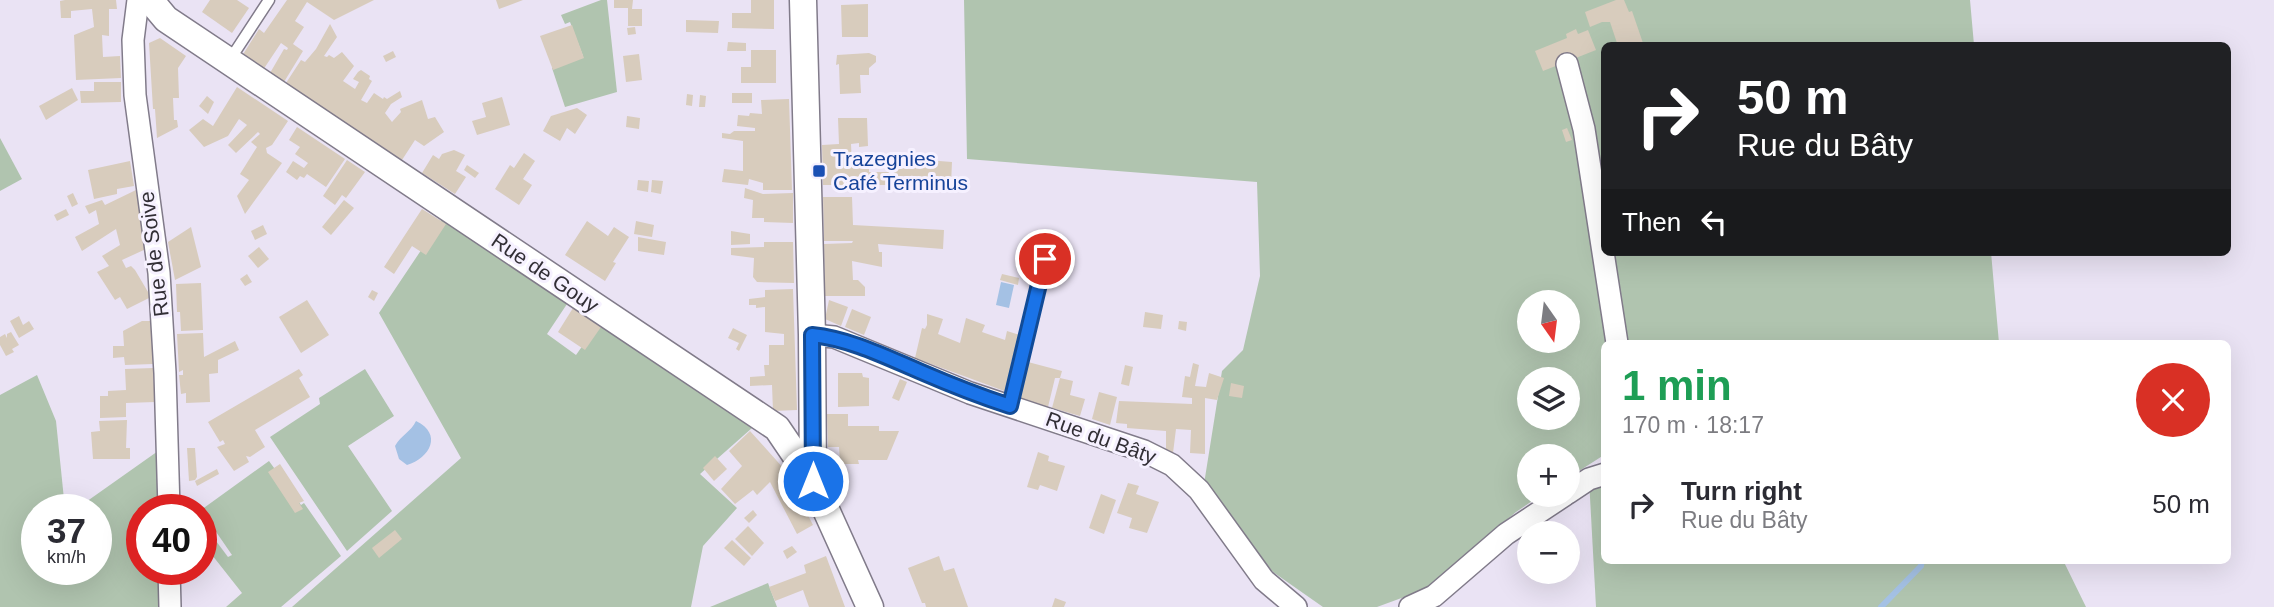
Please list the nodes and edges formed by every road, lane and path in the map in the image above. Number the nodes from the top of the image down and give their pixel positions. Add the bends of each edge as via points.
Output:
1 (138, 0) edge
2 (150, 0) edge
3 (270, 0) edge
4 (803, 0) edge
5 (229, 61) junction
6 (1567, 64) dead end
7 (1601, 239) edge
8 (1604, 256) edge
9 (1045, 259) dead end
10 (812, 335) junction
11 (1617, 340) edge
12 (1010, 406) junction
13 (1601, 475) edge
14 (813, 481) junction
15 (1580, 485) edge
16 (169, 494) edge
17 (1546, 507) edge
18 (169, 585) edge
19 (170, 607) edge
20 (870, 607) edge
21 (1296, 607) edge
22 (1410, 607) edge

1 - 16 street, Rue de Soive via 133,40 135,95 159,273
2 - 5 street, Rue de Gouy via 166,19
3 - 5 lane
4 - 10 street
5 - 14 street, Rue de Gouy via 777,428
6 - 7 street via 1584,129
8 - 11 street
9 - 12 lane
10 - 12 street, Rue du Bâty via 844,341
10 - 14 street
12 - 21 street, Rue du Bâty via 1144,450 1172,465 1199,490 1264,580
13 - 15 street
14 - 20 street, Rue de Gouy
17 - 22 street via 1506,534 1434,596
18 - 19 street

